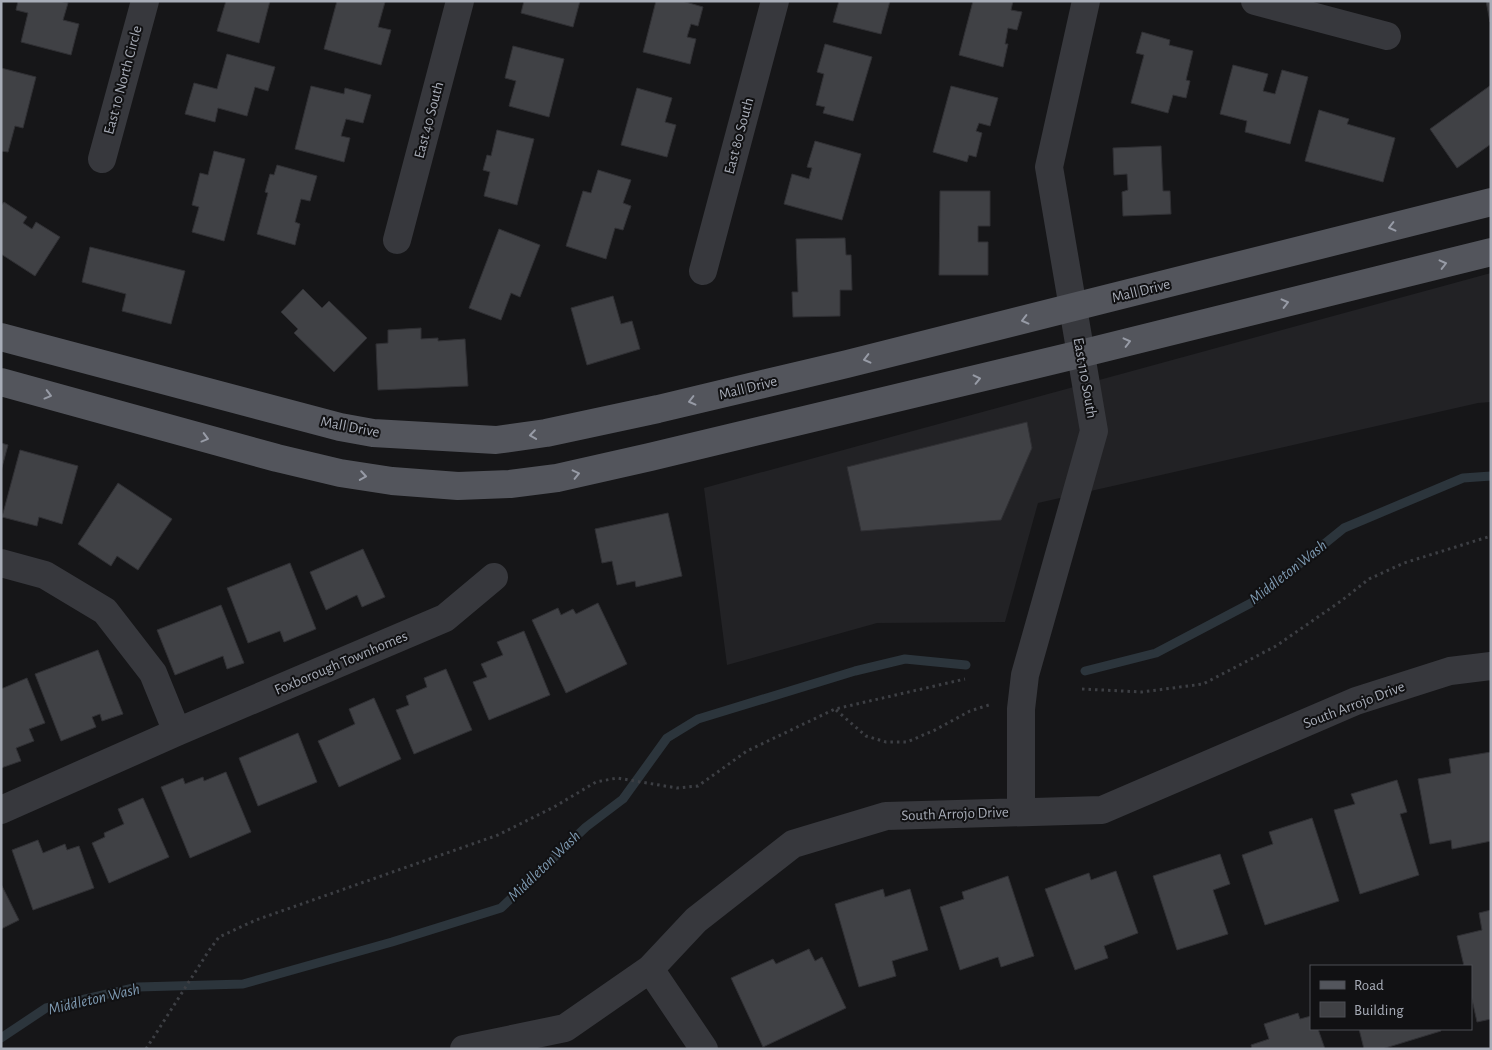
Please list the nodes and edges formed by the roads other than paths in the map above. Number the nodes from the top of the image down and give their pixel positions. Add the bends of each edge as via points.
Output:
1 (145, 1) edge
2 (460, 1) edge
3 (775, 1) edge
4 (1086, 1) edge
5 (1254, 1) edge
6 (1387, 36) dead end
7 (102, 159) dead end
8 (1491, 202) edge
9 (397, 240) dead end
10 (1491, 252) edge
11 (703, 271) dead end
12 (1072, 308) junction
13 (1, 337) edge
14 (1080, 354) junction
15 (1, 382) edge
16 (1, 563) edge
17 (494, 577) dead end
18 (1491, 666) edge
19 (178, 732) junction
20 (1, 810) edge
21 (1021, 811) junction
22 (650, 969) junction
23 (464, 1049) edge
24 (704, 1049) edge

1 - 7 street, East 10 North Circle
2 - 9 street, East 40 South
3 - 11 street, East 80 South
4 - 12 street, East 110 South via 1049,167
5 - 6 street
8 -> 12 main road, Mall Drive
14 -> 10 main road
12 -> 13 main road, Mall Drive via 658,410 496,440 388,434 340,427
12 - 14 street, East 110 South
15 -> 14 main road via 340,473 458,486 557,478
14 - 21 street, East 110 South via 1094,431 1025,675 1021,709
16 - 19 street via 45,574 105,611 153,672
17 - 19 street, Foxborough Townhomes via 445,618
18 - 21 street, South Arrojo Drive via 1450,671 1356,701 1102,810
19 - 20 street, Foxborough Townhomes
21 - 22 street, South Arrojo Drive via 886,816 793,844 696,920
22 - 23 street, South Arrojo Drive via 565,1028
22 - 24 street

